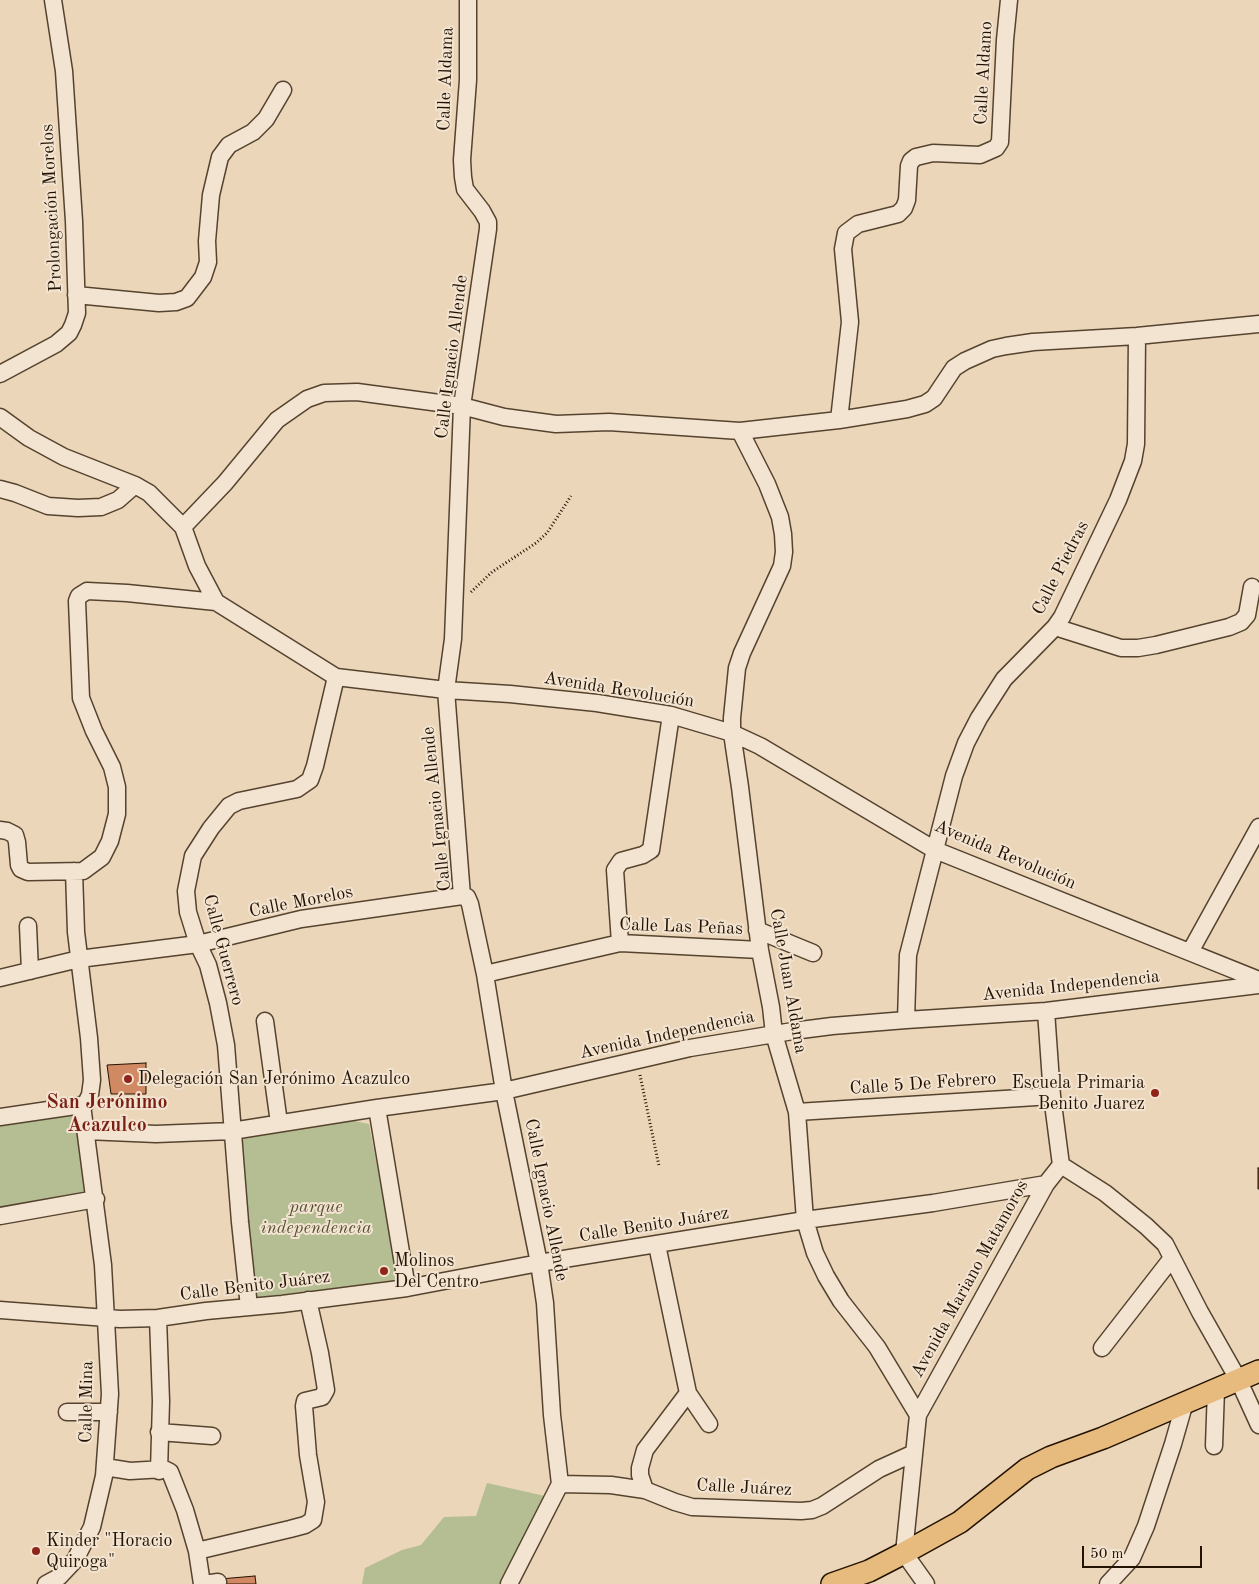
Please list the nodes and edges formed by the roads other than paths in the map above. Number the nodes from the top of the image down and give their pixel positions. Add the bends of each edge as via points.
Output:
1 (54, 0) edge
2 (468, 0) edge
3 (1009, 0) edge
4 (283, 90) dead end
5 (462, 160) joint
6 (76, 295) junction
7 (1259, 324) edge
8 (1137, 336) junction
9 (0, 374) edge
10 (462, 406) junction
11 (0, 417) edge
12 (839, 420) junction
13 (740, 431) junction
14 (135, 485) junction
15 (0, 489) edge
16 (183, 527) junction
17 (1252, 587) dead end
18 (216, 602) junction
19 (1055, 626) junction
20 (336, 677) junction
21 (446, 690) junction
22 (671, 715) junction
23 (732, 733) junction
24 (1259, 827) edge
25 (0, 830) edge
26 (935, 850) junction
27 (74, 871) junction
28 (462, 896) junction
29 (28, 926) dead end
30 (756, 930) junction
31 (620, 942) junction
32 (198, 944) junction
33 (760, 950) junction
34 (813, 952) dead end
35 (1190, 952) junction
36 (79, 958) junction
37 (30, 971) junction
38 (484, 974) junction
39 (0, 978) edge
40 (1259, 980) edge
41 (1259, 985) edge
42 (1046, 1011) junction
43 (906, 1020) junction
44 (265, 1021) dead end
45 (774, 1034) junction
46 (504, 1091) junction
47 (1052, 1096) junction
48 (82, 1105) junction
49 (377, 1108) junction
50 (797, 1112) junction
51 (0, 1117) edge
52 (279, 1123) junction
53 (86, 1131) junction
54 (232, 1131) junction
55 (1061, 1165) junction
56 (1046, 1184) junction
57 (96, 1201) junction
58 (0, 1216) edge
59 (805, 1220) junction
60 (657, 1245) junction
61 (1172, 1258) junction
62 (539, 1264) junction
63 (407, 1288) junction
64 (308, 1300) junction
65 (249, 1307) junction
66 (0, 1310) edge
67 (158, 1318) junction
68 (106, 1319) junction
69 (1102, 1348) dead end
70 (1259, 1370) edge
71 (1238, 1379) junction
72 (1216, 1389) junction
73 (688, 1394) junction
74 (1185, 1402) junction
75 (67, 1412) dead end
76 (108, 1412) junction
77 (918, 1416) junction
78 (710, 1424) dead end
79 (1259, 1425) edge
80 (159, 1432) junction
81 (212, 1436) dead end
82 (1214, 1446) dead end
83 (914, 1453) junction
84 (104, 1467) junction
85 (159, 1470) junction
86 (560, 1484) junction
87 (645, 1490) junction
88 (197, 1551) junction
89 (904, 1553) junction
90 (208, 1583) edge
91 (46, 1584) edge
92 (509, 1584) edge
93 (832, 1584) edge
94 (926, 1584) edge
95 (1108, 1584) edge

1 - 6 street, Prolongación Morelos via 64,71
2 - 5 street, Calle Aldama via 468,80
3 - 12 street, Calle Aldamo via 1000,142 996,148 980,155 933,153 916,157 909,166 904,208 898,214 858,224 846,233 843,249 850,322
4 - 6 street via 266,119 253,132 229,145 220,157 211,195 208,262 203,278 187,298 159,303
5 - 10 street, Calle Ignacio Allende via 465,189 482,211 488,229
6 - 9 street, Prolongación Morelos via 77,313 69,333 56,344
7 - 8 street
8 - 12 street via 1033,342 992,349 954,368 934,398 924,404
8 - 19 street, Calle Piedras via 1133,462 1118,500
10 - 13 street via 504,417 556,424 609,422
10 - 16 street via 358,392 324,393 307,399 277,420 225,483
10 - 21 street, Calle Ignacio Allende via 452,639
11 - 14 street via 64,457
12 - 13 street
13 - 23 street, Calle Juan Aldama via 780,516 784,552 782,566 737,668
14 - 15 street via 118,500 102,507 78,508 48,506
14 - 16 street via 150,493
16 - 18 street via 197,566
17 - 19 street via 1247,615 1241,622 1156,645 1121,648
18 - 20 street, Avenida Revolución
18 - 27 street, Avenida Revolución via 87,591 76,601 81,698 112,767 117,786 117,814 102,858 83,871
19 - 26 street, Calle Piedras via 1004,679 979,718 954,776
20 - 21 street, Avenida Revolución
20 - 32 street, Calle Guerrero via 310,780 297,789 229,806 210,828 193,856 186,891 188,912
21 - 22 street, Avenida Revolución via 587,702
21 - 28 street, Calle Ignacio Allende
22 - 23 street, Avenida Revolución
22 - 31 street via 651,850 621,861 615,870
23 - 26 street, Avenida Revolución via 760,746
23 - 30 street, Calle Juan Aldama
24 - 35 street
25 - 27 street via 15,835 21,869 28,872
26 - 35 street, Avenida Revolución
26 - 43 street, Calle Piedras via 908,955
27 - 36 street
28 - 32 street, Calle Morelos via 301,919
28 - 38 street, Calle Ignacio Allende via 467,897 470,904
29 - 37 street
30 - 33 street, Calle Juan Aldama
30 - 34 street
31 - 33 street, Calle Las Peñas
31 - 38 street, Calle Las Peñas
32 - 36 street, Calle Morelos
32 - 54 street, Calle Guerrero via 208,965 226,1045
33 - 45 street, Calle Juan Aldama
35 - 40 street, Avenida Revolución
36 - 37 street, Calle Morelos
36 - 48 street via 92,1080 90,1095
37 - 39 street, Calle Morelos
38 - 46 street, Calle Ignacio Allende
41 - 42 street, Avenida Independencia
42 - 43 street, Avenida Independencia
42 - 47 street
43 - 45 street, Avenida Independencia
44 - 52 street, Calle Guerrero
45 - 46 street, Avenida Independencia via 690,1048
45 - 50 street, Calle Juan Aldama
46 - 49 street, Avenida Independencia
46 - 62 street, Calle Ignacio Allende
47 - 50 street, Calle 5 De Febrero
47 - 55 street
48 - 51 street
48 - 53 street, Calle Mina
49 - 52 street, Avenida Independencia
49 - 63 street
50 - 59 street, Calle Juan Aldama
52 - 54 street, Avenida Independencia
53 - 54 street, Avenida Independencia via 156,1134
53 - 57 street, Calle Mina
54 - 65 street, Calle Guerrero
55 - 56 street, Avenida Mariano Matamoros
55 - 61 street via 1105,1193 1146,1226 1164,1244
56 - 59 street, Calle Benito Juárez
56 - 77 street, Avenida Mariano Matamoros
57 - 58 street
57 - 68 street, Calle Mina
59 - 60 street, Calle Benito Juárez
59 - 77 street, Calle Juan Aldama via 826,1276 877,1347
60 - 62 street, Calle Benito Juárez
60 - 73 street
61 - 69 street
61 - 71 street
62 - 63 street, Calle Benito Juárez
62 - 86 street, Calle Ignacio Allende
63 - 64 street, Calle Benito Juárez
64 - 65 street, Calle Benito Juárez
64 - 88 street via 326,1390 322,1397 305,1401 304,1406 316,1502 313,1520 290,1529
65 - 67 street, Calle Benito Juárez
66 - 68 street, Calle Benito Juárez
67 - 68 street, Calle Benito Juárez
67 - 80 street
68 - 76 street, Calle Mina
70 - 71 main road
71 - 72 main road
71 - 79 street
72 - 74 main road
72 - 82 street
73 - 78 street
73 - 87 street via 645,1450 640,1468
74 - 89 main road via 1027,1468 960,1522
74 - 95 street via 1143,1534 1132,1558
75 - 76 street
76 - 84 street, Calle Mina
77 - 83 street
80 - 81 street
80 - 85 street
83 - 87 street, Calle Juárez via 879,1469 812,1510 692,1506
83 - 89 street
84 - 85 street via 130,1471
84 - 91 street, Calle Mina via 92,1527 75,1560 59,1577
85 - 88 street via 168,1470 172,1476
86 - 87 street, Calle Juárez via 611,1485
86 - 92 street
88 - 90 street
89 - 93 main road via 869,1571
89 - 94 street

